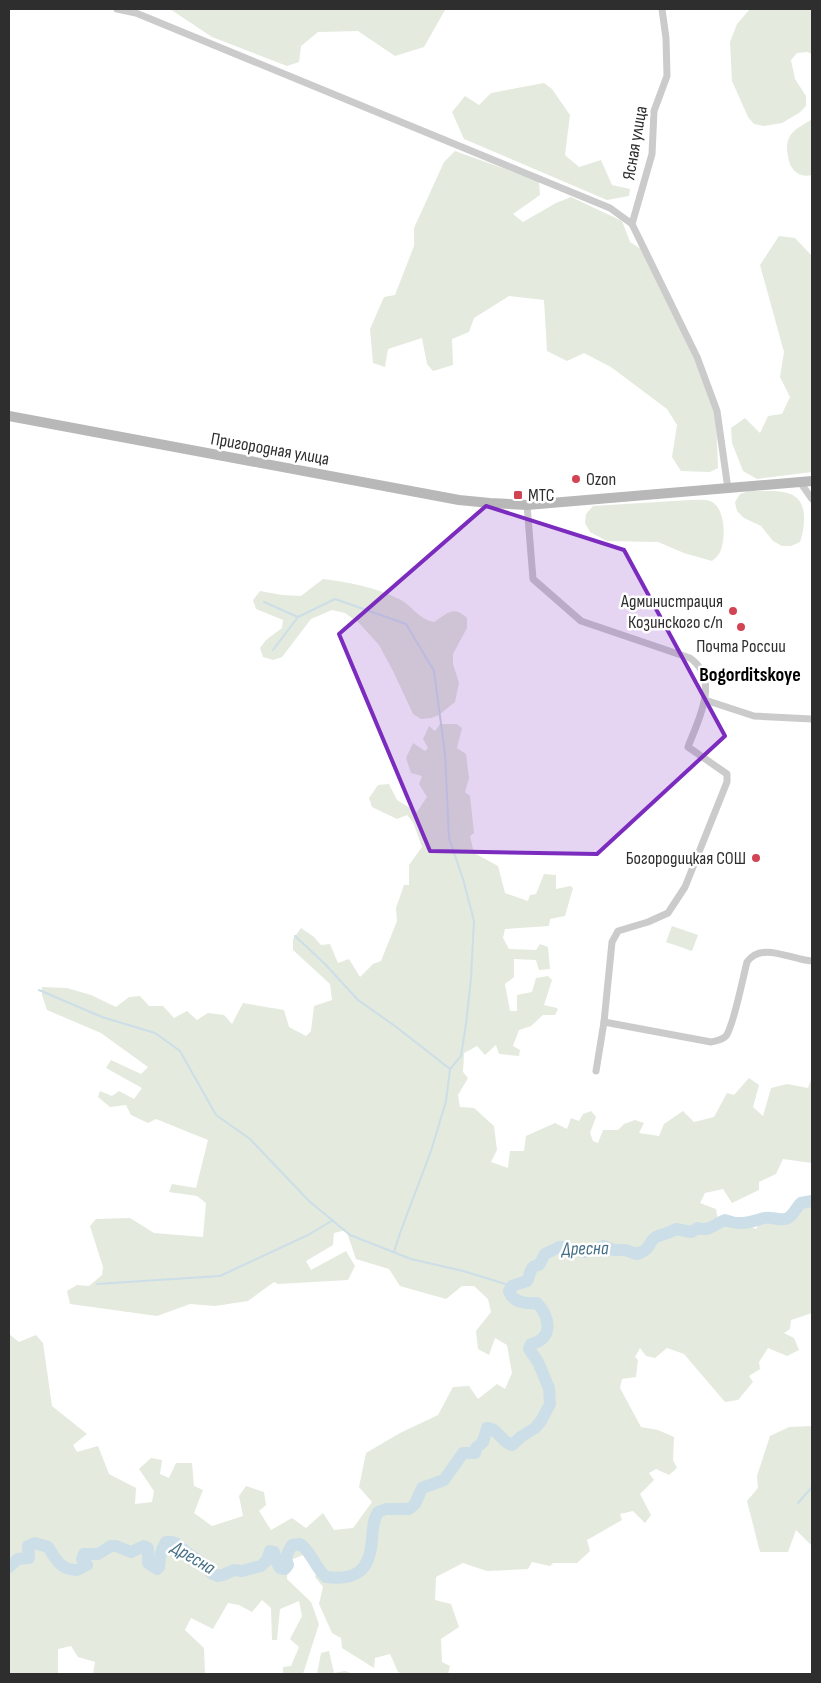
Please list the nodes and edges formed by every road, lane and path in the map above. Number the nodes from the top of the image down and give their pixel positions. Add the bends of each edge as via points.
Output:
1 (117, 9) edge
2 (662, 9) edge
3 (632, 224) junction
4 (9, 416) edge
5 (812, 481) edge
6 (800, 482) junction
7 (728, 489) junction
8 (812, 498) edge
9 (527, 505) junction
10 (705, 700) junction
11 (812, 719) edge
12 (812, 961) edge
13 (604, 1022) junction
14 (596, 1071) dead end

1 - 3 street via 610,208
2 - 3 street, Ясная улица via 667,76 654,111 652,154
3 - 7 street via 697,357 717,411
4 - 9 street, Пригородная улица via 459,500
5 - 6 street, Пригородная улица
6 - 7 street, Пригородная улица
6 - 8 street
7 - 9 street, Пригородная улица
9 - 10 street via 534,579 581,621 696,662 704,675
10 - 11 street via 754,716
10 - 13 street via 688,747 727,774 727,782 685,887 668,912 618,931 612,942
12 - 13 street via 767,951 752,956 731,1024 726,1036 719,1040 711,1042
13 - 14 street

